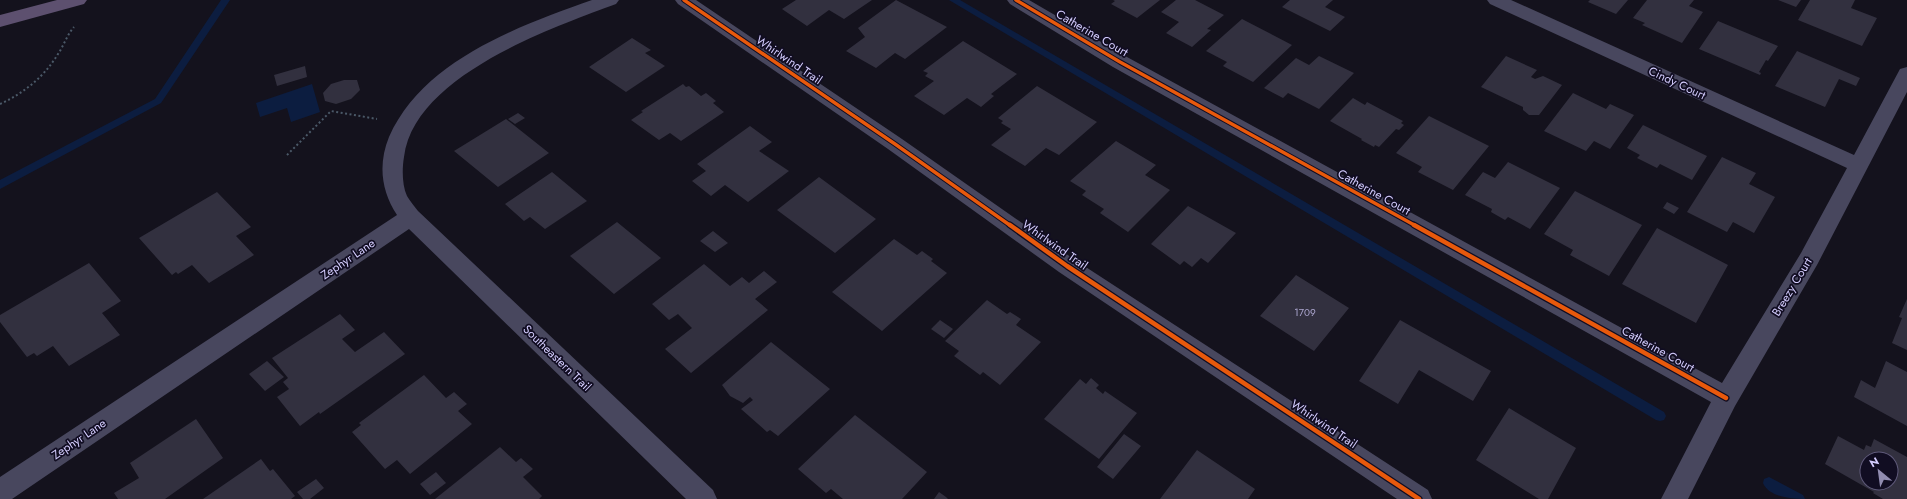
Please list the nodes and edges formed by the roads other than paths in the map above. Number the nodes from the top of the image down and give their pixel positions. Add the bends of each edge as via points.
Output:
1 (78, 0) edge
2 (610, 0) edge
3 (684, 0) edge
4 (1016, 0) edge
5 (1496, 0) edge
6 (0, 21) edge
7 (1907, 74) edge
8 (1858, 166) junction
9 (410, 217) junction
10 (1726, 398) junction
11 (0, 492) edge
12 (704, 499) edge
13 (1419, 499) edge
14 (1674, 499) edge

1 - 6 main road
2 - 9 street via 492,49 443,81 423,100 404,126 396,143 392,170 396,194
3 - 13 street, Whirlwind Trail via 1067,266
4 - 10 street, Catherine Court via 1211,112
5 - 8 street, Cindy Court
7 - 8 street, Breezy Court
8 - 10 street, Breezy Court via 1809,259
9 - 11 street, Zephyr Lane
9 - 12 street, Southeastern Trail
10 - 14 street, Breezy Court

